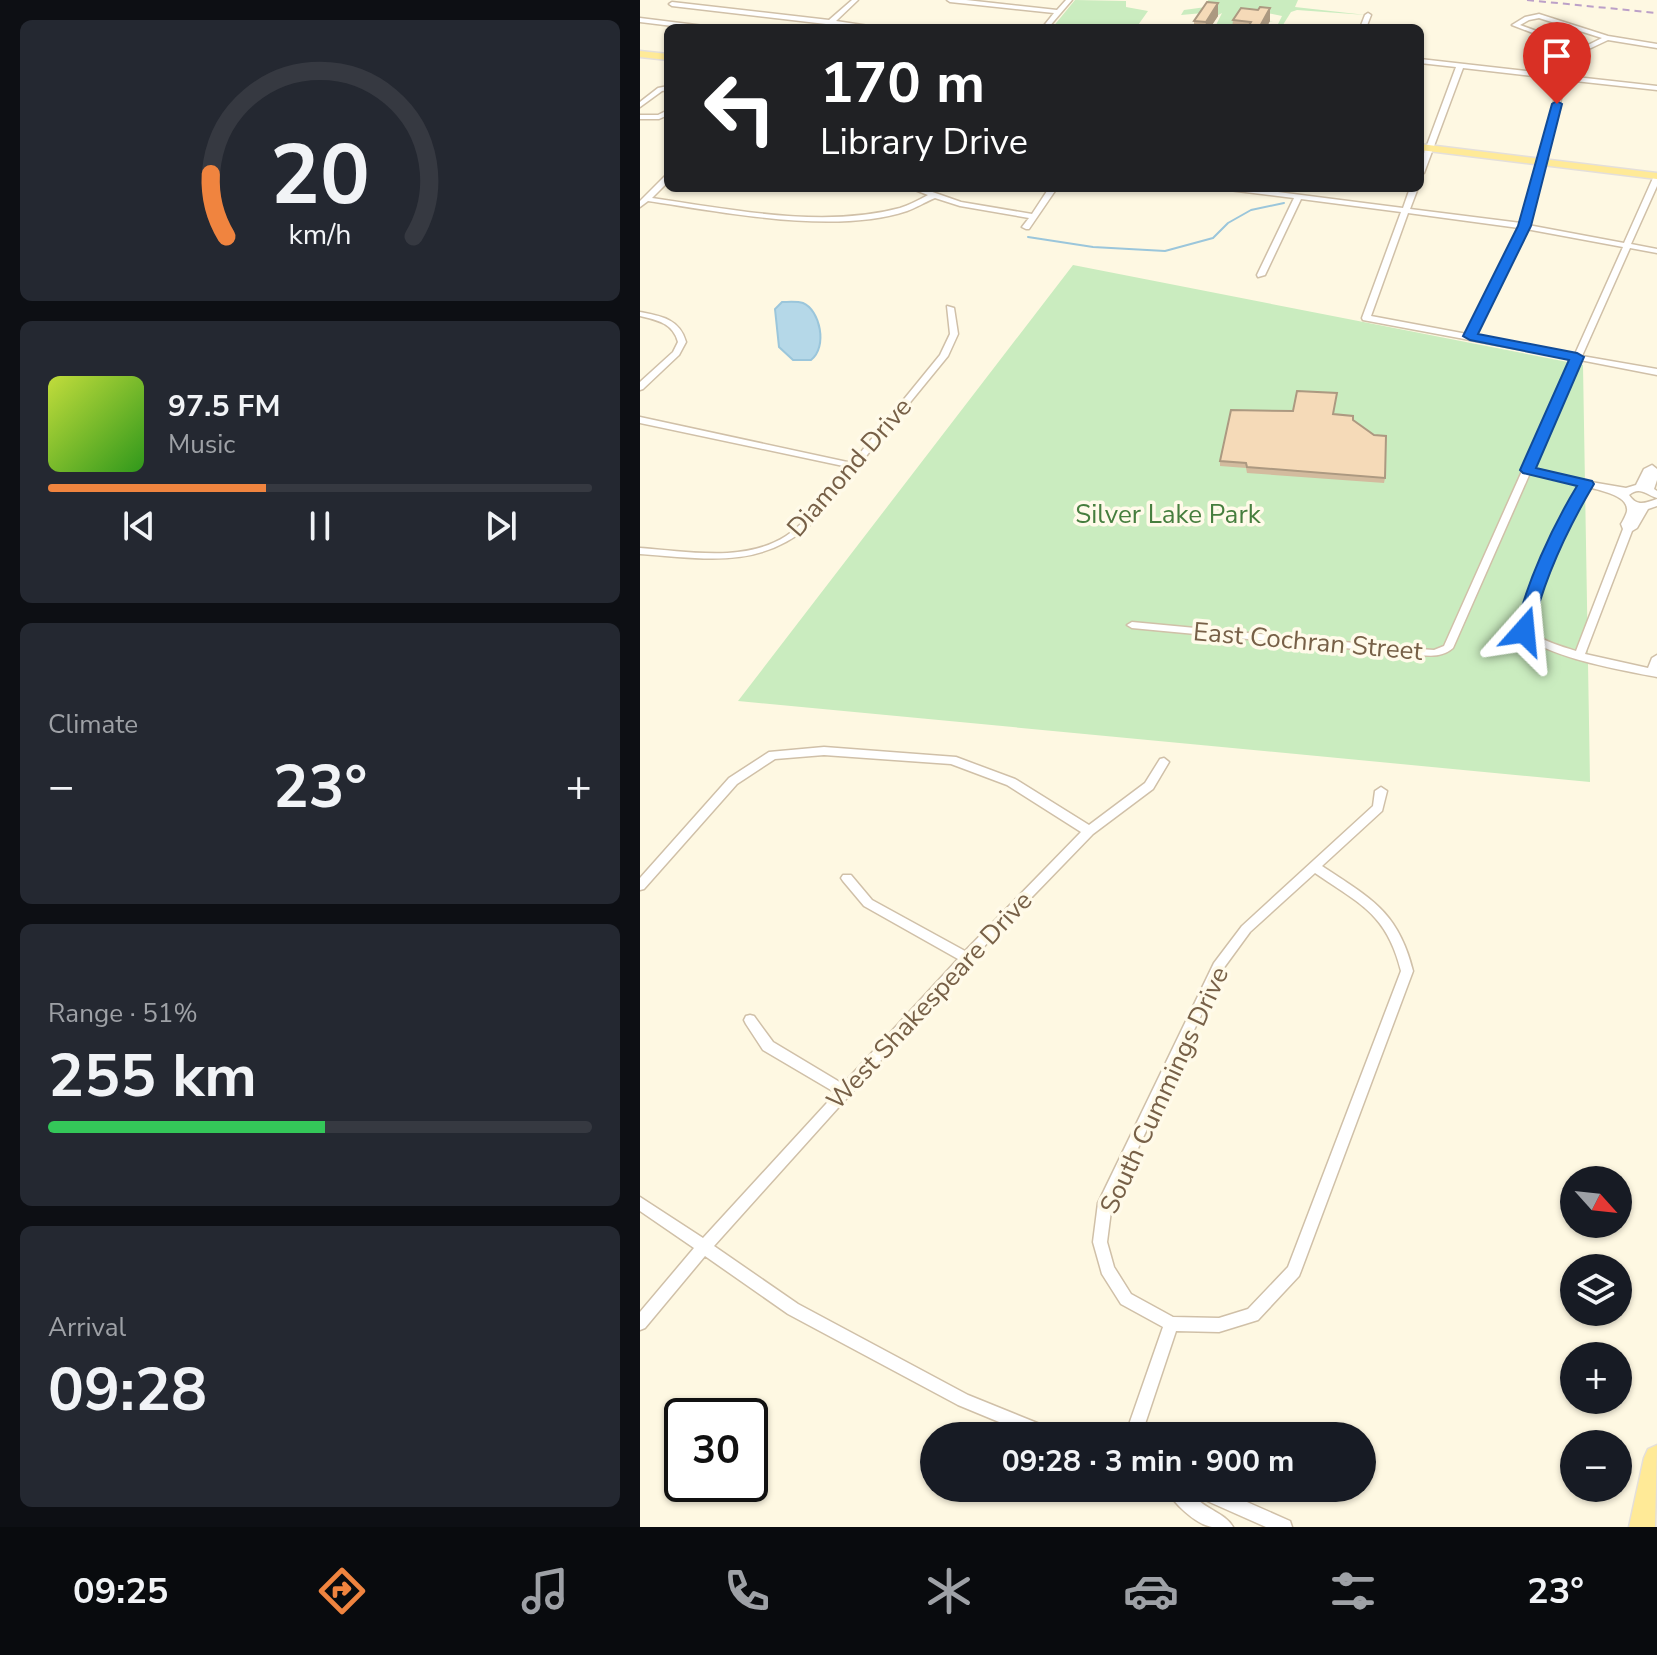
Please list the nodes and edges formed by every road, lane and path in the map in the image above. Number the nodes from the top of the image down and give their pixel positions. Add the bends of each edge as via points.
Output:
1 (855, 0) edge
2 (950, 0) edge
3 (1069, 0) edge
4 (675, 2) edge
5 (1059, 12) junction
6 (1368, 15) dead end
7 (640, 20) edge
8 (672, 24) edge
9 (821, 24) edge
10 (829, 24) edge
11 (1048, 24) edge
12 (1365, 24) edge
13 (1607, 38) junction
14 (1657, 46) edge
15 (640, 54) edge
16 (664, 57) edge
17 (1568, 61) dead end
18 (1424, 62) edge
19 (1460, 66) junction
20 (1564, 78) junction
21 (664, 88) edge
22 (1657, 88) edge
23 (640, 105) edge
24 (664, 114) edge
25 (640, 117) edge
26 (1425, 148) edge
27 (1542, 162) junction
28 (1657, 177) edge
29 (664, 182) edge
30 (923, 192) edge
31 (1050, 192) edge
32 (1260, 192) edge
33 (1413, 192) edge
34 (932, 196) junction
35 (1298, 197) junction
36 (643, 202) edge
37 (1406, 211) junction
38 (1032, 216) junction
39 (1524, 226) junction
40 (1026, 227) dead end
41 (1627, 246) junction
42 (1657, 251) edge
43 (1261, 275) dead end
44 (950, 308) dead end
45 (640, 314) edge
46 (1470, 336) junction
47 (1577, 357) junction
48 (1657, 372) edge
49 (640, 387) edge
50 (640, 420) edge
51 (1657, 456) edge
52 (854, 466) junction
53 (1528, 470) junction
54 (1588, 484) junction
55 (1649, 491) edge
56 (1627, 497) junction
57 (1657, 503) edge
58 (1644, 507) junction
59 (1628, 529) junction
60 (640, 551) edge
61 (1132, 625) dead end
62 (1580, 654) junction
63 (1657, 658) edge
64 (1654, 674) edge
65 (1164, 762) dead end
66 (1381, 791) dead end
67 (1089, 831) junction
68 (1314, 866) junction
69 (847, 878) dead end
70 (640, 886) edge
71 (966, 958) junction
72 (750, 1020) dead end
73 (844, 1091) junction
74 (640, 1203) edge
75 (702, 1249) junction
76 (640, 1323) edge
77 (1171, 1324) junction
78 (1017, 1422) edge
79 (1138, 1422) edge
80 (1657, 1458) edge
81 (1189, 1502) edge
82 (1228, 1502) edge
83 (1225, 1527) edge
84 (1284, 1527) edge
85 (1642, 1527) edge

1 - 10 street
2 - 5 street
3 - 5 street
4 - 9 street
5 - 11 street
6 - 12 street
7 - 8 street
13 - 13 street via 1539,16 1515,25 1572,47 1589,47
13 - 14 street
15 - 16 main road
17 - 20 street
18 - 19 street
19 - 20 street
19 - 26 street
20 - 22 street
20 - 27 street
21 - 23 street
24 - 25 street
26 - 27 main road
27 - 28 main road
27 - 39 street
28 - 41 street, East Cochran Street
29 - 36 street
30 - 34 street
31 - 38 street
32 - 35 street
33 - 37 street
34 - 36 street via 902,211 817,221
34 - 38 street
35 - 37 street
35 - 43 street
37 - 39 street
37 - 46 street via 1366,318
38 - 40 street
39 - 41 street
39 - 46 street
41 - 42 street
41 - 47 street, East Cochran Street
44 - 52 street, Diamond Drive via 955,326 949,348
45 - 49 street via 670,323 682,342
46 - 47 street
47 - 48 street
47 - 53 street, East Cochran Street
50 - 52 street
51 - 55 street
52 - 60 street, Diamond Drive via 799,532 769,549 737,554
53 - 54 street
53 - 61 street, East Cochran Street via 1452,644 1443,651
54 - 56 street
54 - 62 street via 1571,509 1524,623 1530,639
55 - 56 street
56 - 58 street
56 - 59 street via 1632,512
57 - 58 street
58 - 59 street
59 - 62 street
62 - 64 street
63 - 64 street
65 - 67 street, West Shakespeare Drive via 1149,786
66 - 68 street, South Cummings Drive via 1378,808
67 - 70 street via 1011,782 952,760 824,751 773,755 733,781
67 - 71 street, West Shakespeare Drive
68 - 77 street, South Cummings Drive via 1246,929 1218,966 1105,1203 1100,1242 1107,1269 1126,1299
68 - 77 street via 1393,925 1403,944 1407,971 1294,1271 1253,1315 1219,1325
69 - 71 street via 868,903
71 - 73 street, West Shakespeare Drive
72 - 73 street via 768,1046
73 - 75 street, West Shakespeare Drive
74 - 75 street
75 - 76 street, West Shakespeare Drive
75 - 78 street via 793,1309 963,1400
77 - 79 street
80 - 85 main road
81 - 83 street
82 - 84 street

